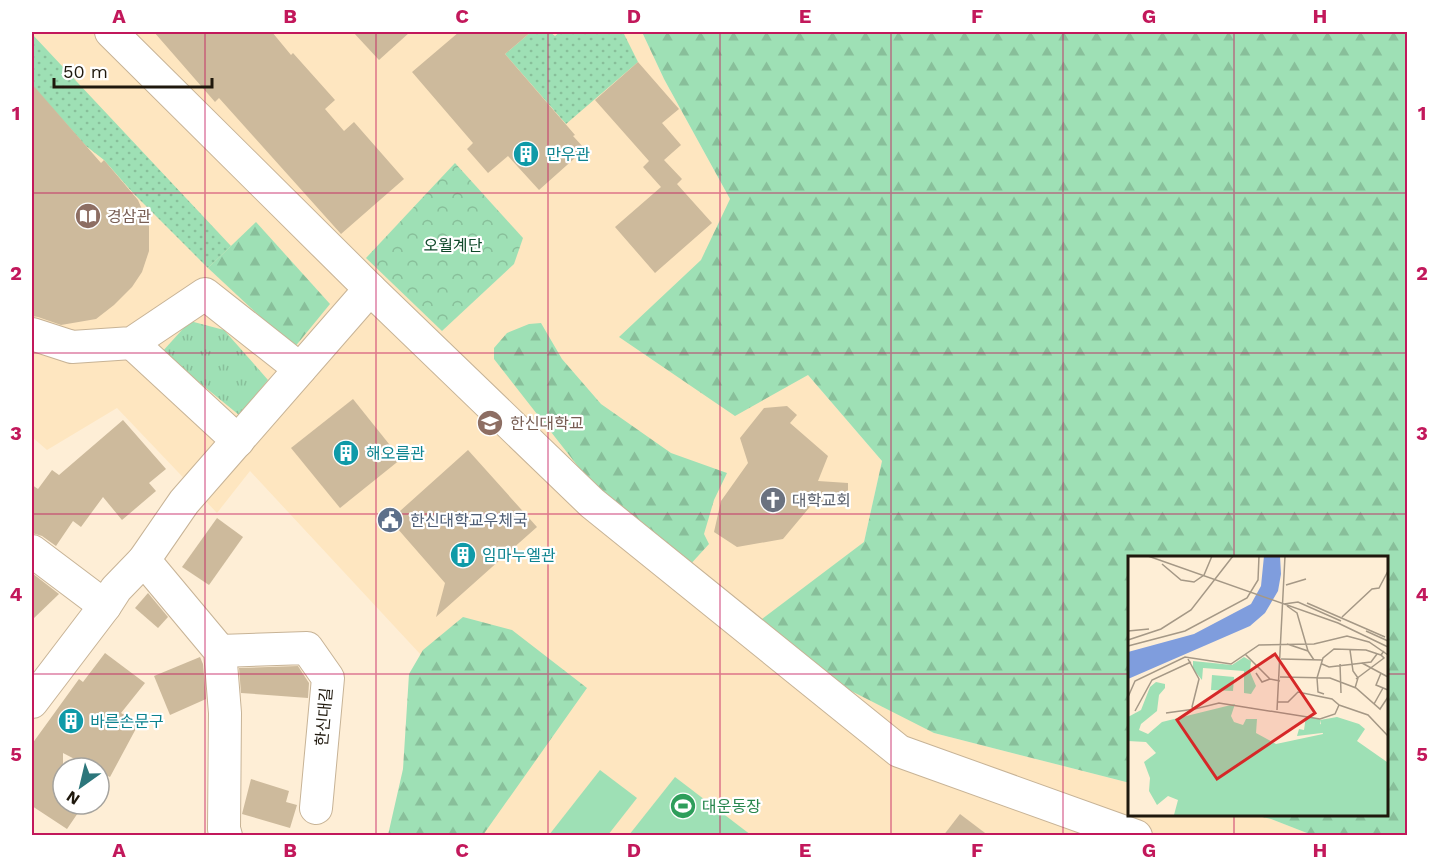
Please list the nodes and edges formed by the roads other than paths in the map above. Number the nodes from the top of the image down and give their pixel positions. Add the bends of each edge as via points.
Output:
1 (111, 32) edge
2 (370, 289) junction
3 (32, 334) edge
4 (132, 342) junction
5 (300, 369) junction
6 (238, 441) junction
7 (32, 551) edge
8 (144, 560) junction
9 (105, 606) junction
10 (220, 651) junction
11 (32, 702) edge
12 (316, 808) dead end
13 (226, 836) edge
14 (1136, 836) edge

1 - 2 street
2 - 5 street
2 - 14 street via 592,503 899,751
3 - 4 street via 72,347
4 - 5 street via 205,294
4 - 6 street
5 - 6 street
6 - 8 street via 184,502
7 - 9 street
8 - 9 street
8 - 10 street
9 - 11 street
10 - 12 street, 한신대길 via 307,648 328,678
10 - 13 street

